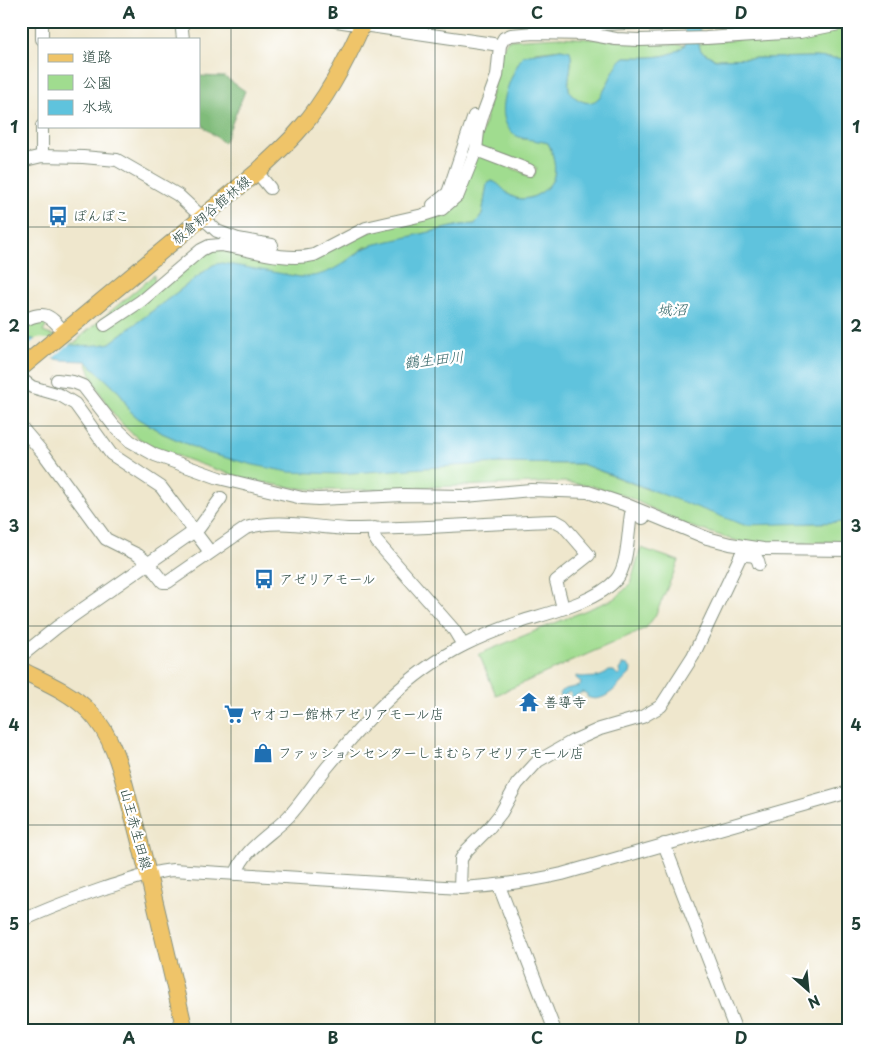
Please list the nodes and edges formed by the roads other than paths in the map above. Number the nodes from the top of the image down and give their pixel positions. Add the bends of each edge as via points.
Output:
1 (42, 21) edge
2 (181, 21) edge
3 (336, 21) edge
4 (677, 21) edge
5 (660, 22) edge
6 (849, 22) edge
7 (363, 23) edge
8 (42, 38) edge
9 (183, 38) edge
10 (493, 44) junction
11 (42, 128) edge
12 (476, 150) junction
13 (42, 156) junction
14 (21, 161) edge
15 (529, 170) dead end
16 (257, 172) junction
17 (270, 188) dead end
18 (202, 218) junction
19 (21, 322) edge
20 (105, 325) dead end
21 (62, 334) junction
22 (24, 366) edge
23 (21, 379) edge
24 (57, 380) dead end
25 (22, 428) edge
26 (221, 498) dead end
27 (374, 528) junction
28 (193, 532) junction
29 (849, 550) edge
30 (210, 552) junction
31 (741, 555) junction
32 (148, 563) junction
33 (759, 564) dead end
34 (563, 608) junction
35 (463, 646) junction
36 (21, 656) edge
37 (21, 670) edge
38 (849, 792) edge
39 (664, 844) junction
40 (149, 874) junction
41 (236, 874) junction
42 (499, 886) junction
43 (460, 888) junction
44 (21, 921) edge
45 (185, 1031) edge
46 (555, 1031) edge
47 (736, 1031) edge

1 - 8 street
2 - 9 street
3 - 7 street
4 - 5 street
5 - 10 street via 510,28 503,29
6 - 12 street via 800,32 706,38 639,40 588,34 511,35 500,45 497,76 478,131
7 - 10 street
7 - 16 main road, 板倉籾谷館林線 via 319,105 285,146
10 - 18 street via 489,74 448,193 434,205 366,221 306,250 228,236 217,232
11 - 13 street
12 - 15 street
12 - 20 street via 458,195 442,209 366,228 306,257 289,257 221,244 210,246
13 - 14 street
13 - 18 street via 117,160 178,195
16 - 17 street
16 - 18 main road, 板倉籾谷館林線
18 - 21 main road, 板倉籾谷館林線
19 - 21 street via 34,315 45,314
21 - 22 main road, 板倉籾谷館林線
23 - 28 street via 32,387 69,400 111,454 161,487
24 - 29 street via 83,386 114,426 150,453 219,478 302,498 465,496 531,490 588,492 730,544 763,550
25 - 32 street via 106,539 127,548
26 - 28 street
27 - 30 street via 258,524 246,528
27 - 34 street via 556,521 563,524 589,555 556,581
27 - 35 street via 377,542 454,630
28 - 30 street
28 - 32 street
30 - 32 street via 168,582 163,582
31 - 33 street via 755,556
31 - 34 street via 696,543 631,514 621,573 600,591
31 - 43 street via 693,656 661,706 642,718 600,729 573,741 538,761 516,784 502,813 461,859
32 - 36 street
34 - 35 street via 498,630
35 - 41 street via 425,668 380,706 290,814 240,862
37 - 40 main road, 山王赤生田線 via 74,698 100,725 115,753
38 - 39 street
39 - 42 street via 562,874
39 - 47 street
40 - 41 street via 173,870
40 - 44 street via 51,907
40 - 45 main road, 山王赤生田線
41 - 43 street
42 - 43 street
42 - 46 street

